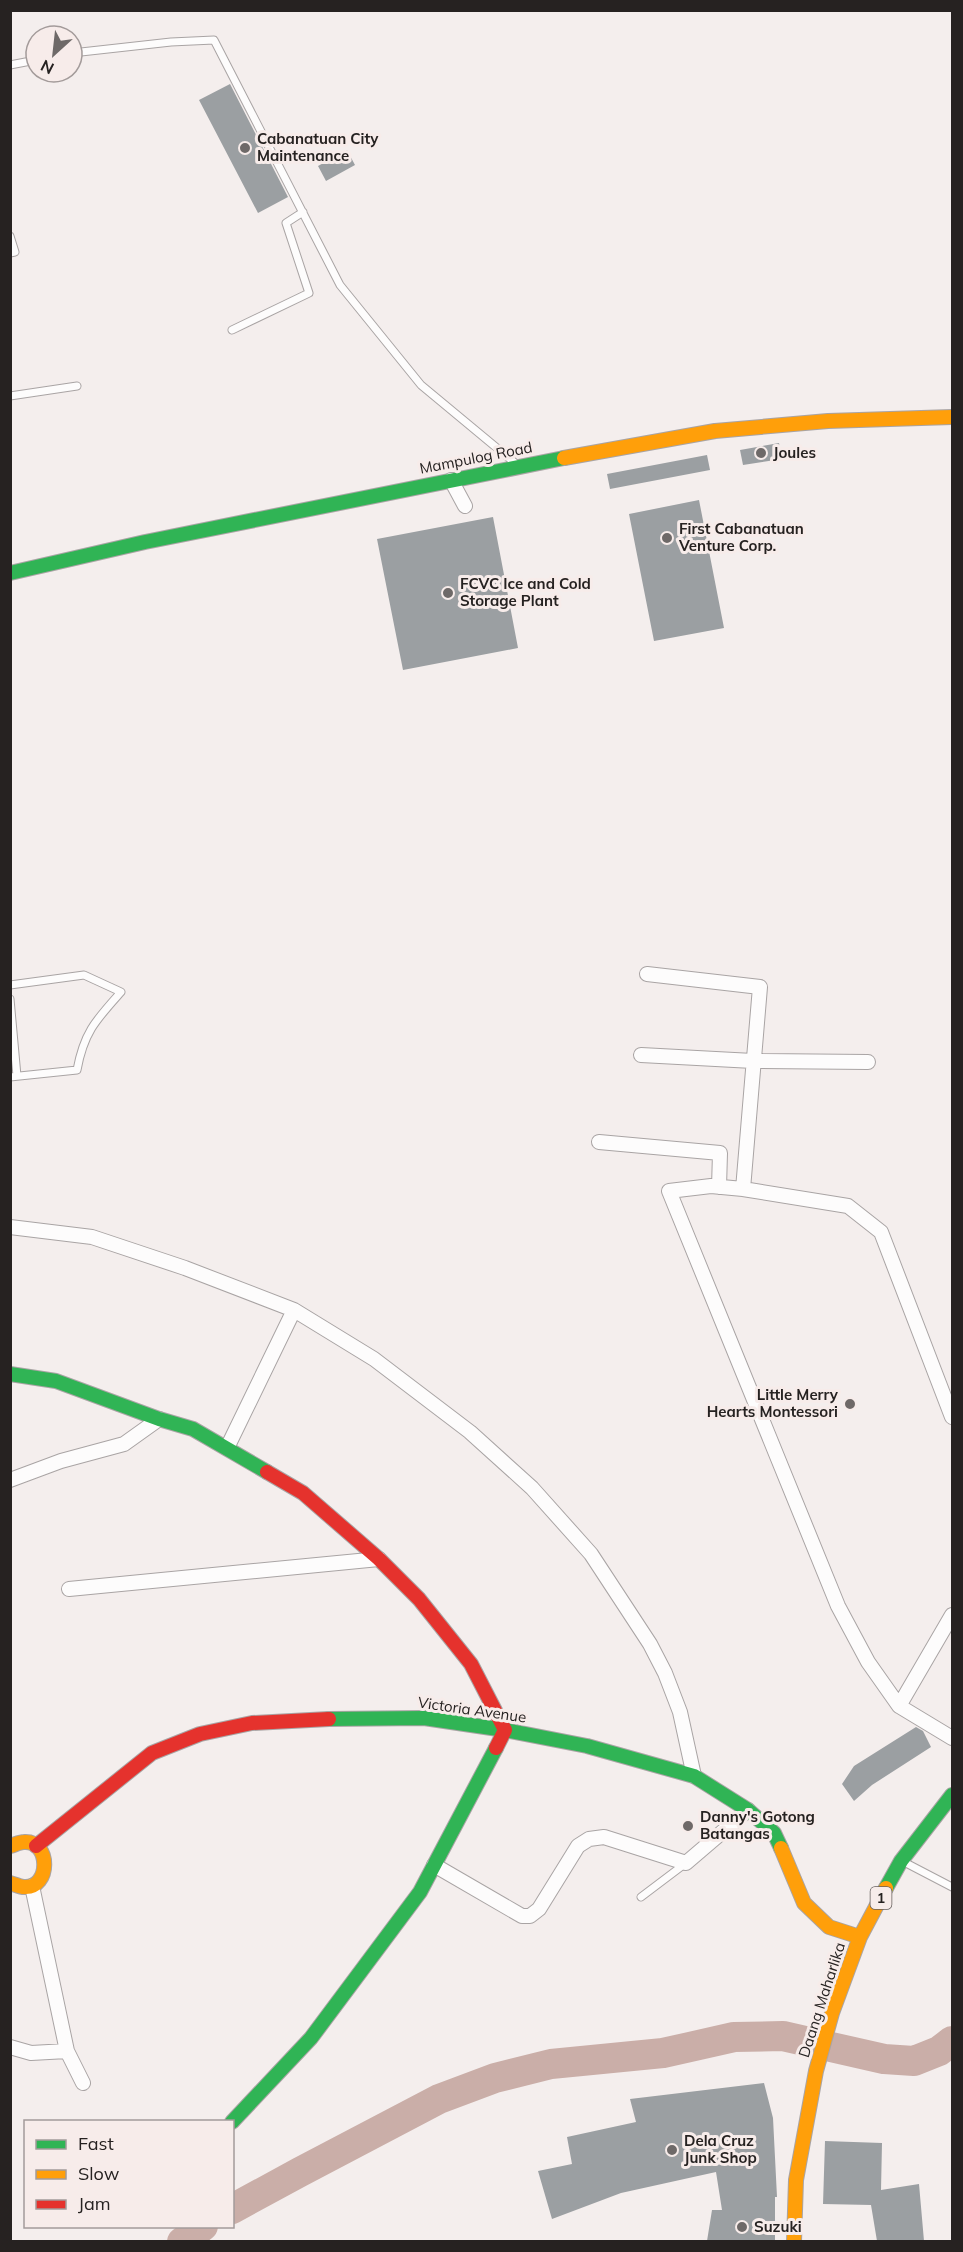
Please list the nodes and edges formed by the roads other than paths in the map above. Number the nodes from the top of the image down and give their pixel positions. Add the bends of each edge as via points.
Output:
1 (84, 52) edge
2 (303, 212) junction
3 (10, 236) edge
4 (10, 253) edge
5 (232, 330) dead end
6 (77, 386) dead end
7 (10, 396) edge
8 (952, 417) edge
9 (519, 466) junction
10 (451, 480) junction
11 (465, 506) dead end
12 (10, 573) edge
13 (647, 974) dead end
14 (10, 985) edge
15 (10, 999) edge
16 (641, 1055) dead end
17 (753, 1061) junction
18 (868, 1062) dead end
19 (14, 1076) edge
20 (599, 1142) dead end
21 (719, 1187) junction
22 (743, 1189) junction
23 (10, 1227) edge
24 (294, 1310) junction
25 (10, 1374) edge
26 (952, 1417) edge
27 (159, 1419) junction
28 (227, 1448) junction
29 (10, 1480) edge
30 (379, 1559) junction
31 (69, 1589) dead end
32 (952, 1615) edge
33 (899, 1706) junction
34 (505, 1730) junction
35 (952, 1738) edge
36 (694, 1776) junction
37 (952, 1795) edge
38 (748, 1810) junction
39 (10, 1846) edge
40 (36, 1846) junction
41 (901, 1861) junction
42 (686, 1863) junction
43 (434, 1865) junction
44 (10, 1883) edge
45 (32, 1886) junction
46 (952, 1887) edge
47 (641, 1897) dead end
48 (860, 1938) junction
49 (10, 2048) edge
50 (67, 2051) junction
51 (83, 2083) dead end
52 (234, 2120) edge
53 (794, 2241) edge

1 - 2 lane via 214,40
2 - 5 lane via 286,222 309,293
2 - 9 lane via 340,285 421,386
3 - 4 lane via 15,252
6 - 7 lane
8 - 9 main road, Mampulog Road via 828,421 715,431
9 - 10 main road, Mampulog Road
10 - 11 street
10 - 12 main road, Mampulog Road
13 - 17 street via 760,987
14 - 19 lane via 84,975 121,992 98,1017 82,1044 77,1070
15 - 19 lane
16 - 17 street
17 - 18 street
17 - 22 street
20 - 21 street via 720,1153
21 - 22 street
21 - 33 street via 669,1191 838,1606 868,1662
22 - 26 street via 848,1206 881,1232
23 - 24 street via 92,1237
24 - 28 street
24 - 36 street via 374,1359 470,1432 532,1488 591,1554 665,1673 680,1712
25 - 27 main road via 56,1381
27 - 28 main road via 193,1429
27 - 29 street via 124,1444
28 - 30 main road via 303,1493
30 - 31 street
30 - 34 main road via 419,1599 471,1664
32 - 33 street
33 - 35 street
34 - 36 main road, Victoria Avenue via 587,1746
34 - 40 main road, Victoria Avenue via 424,1718 330,1719 252,1723 200,1734 152,1753
34 - 43 main road
36 - 38 main road, Victoria Avenue
37 - 41 main road, Daang Maharlika / 1
38 - 42 street
38 - 48 main road, Victoria Avenue via 774,1833 804,1903 829,1927
39 - 40 main road via 21,1842
40 - 45 main road via 46,1864 42,1877
41 - 46 lane
41 - 48 main road, Daang Maharlika / 1
42 - 43 street via 604,1837 589,1839 578,1846 539,1909 530,1916 522,1916
42 - 47 lane
43 - 52 main road via 420,1892 311,2038
44 - 45 main road
45 - 50 street
48 - 53 main road, Daang Maharlika / 1 via 832,2013 816,2071 795,2180
49 - 50 street via 31,2053
50 - 51 street

